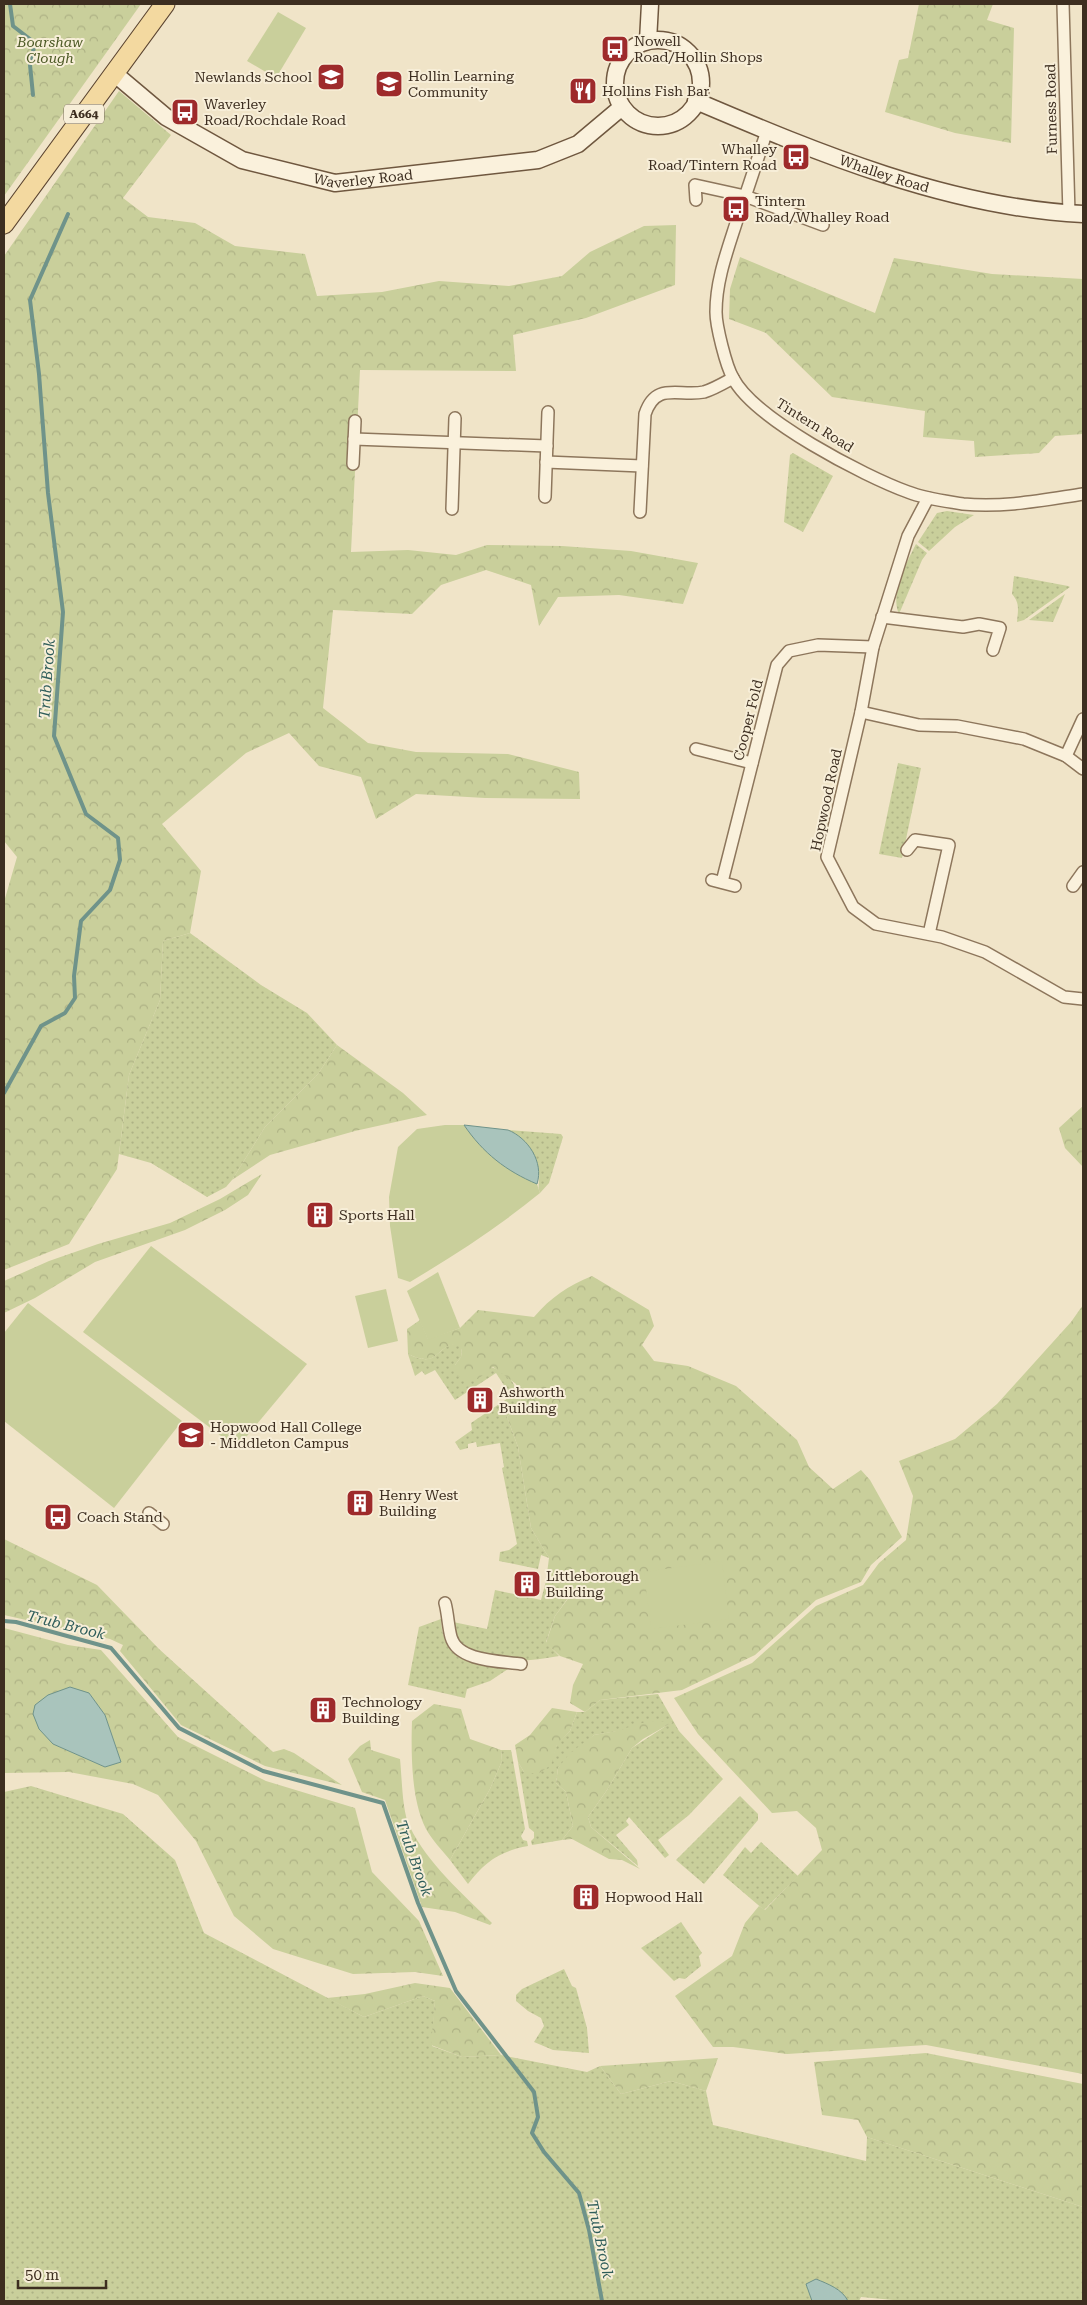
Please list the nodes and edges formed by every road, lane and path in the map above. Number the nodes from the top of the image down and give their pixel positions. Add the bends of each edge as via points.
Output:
1 (165, 4) edge
2 (650, 4) edge
3 (655, 4) edge
4 (1063, 4) edge
5 (648, 41) junction
6 (115, 74) junction
7 (696, 101) junction
8 (622, 106) junction
9 (767, 131) junction
10 (745, 196) junction
11 (696, 200) dead end
12 (1076, 214) edge
13 (4, 224) edge
14 (823, 225) dead end
15 (733, 378) junction
16 (548, 412) dead end
17 (455, 418) dead end
18 (355, 421) dead end
19 (354, 439) junction
20 (454, 442) junction
21 (547, 446) junction
22 (546, 462) junction
23 (353, 464) dead end
24 (642, 466) junction
25 (1083, 494) edge
26 (545, 497) dead end
27 (928, 498) junction
28 (452, 509) dead end
29 (640, 512) dead end
30 (882, 617) junction
31 (873, 646) junction
32 (993, 650) dead end
33 (861, 712) junction
34 (1083, 719) edge
35 (696, 750) dead end
36 (1066, 756) junction
37 (752, 763) junction
38 (1083, 769) edge
39 (907, 850) dead end
40 (1083, 872) edge
41 (735, 886) dead end
42 (1073, 886) dead end
43 (929, 934) junction
44 (1083, 999) edge
45 (150, 1513) dead end
46 (163, 1524) dead end
47 (445, 1603) dead end
48 (521, 1664) dead end

1 - 6 main road, A664
2 - 3 street
2 - 5 street
4 - 12 street, Furness Road
5 - 7 street via 675,43 695,62 700,74
5 - 8 street via 635,46 618,66 616,93
6 - 8 street, Waverley Road via 166,117 242,160 335,183 538,160 578,144
6 - 13 main road, A664
7 - 8 street via 684,116 667,125 654,126 641,123
7 - 9 street, Whalley Road
9 - 10 street, Tintern Road
9 - 12 street, Whalley Road via 907,182 992,203
10 - 11 street via 695,185
10 - 14 street
10 - 15 street, Tintern Road via 719,279 716,314
15 - 24 street via 707,391 672,392 654,397 645,414
15 - 27 street, Tintern Road via 758,407 790,430 843,461 907,492
16 - 21 street
17 - 20 street
18 - 19 street
19 - 20 street
19 - 23 street
20 - 21 street
20 - 28 street
21 - 22 street
22 - 24 street
22 - 26 street
24 - 29 street
25 - 27 street, Tintern Road via 1004,506
27 - 30 street, Hopwood Road via 908,536
30 - 31 street, Hopwood Road
30 - 32 street via 1000,628
31 - 33 street, Hopwood Road
31 - 37 street, Cooper Fold via 818,645 789,651 777,665
33 - 36 street via 919,725 958,726 1024,739
33 - 43 street, Hopwood Road via 827,857 853,907 876,924
34 - 36 street
35 - 37 street
36 - 38 street
37 - 41 street, Cooper Fold via 717,881
39 - 43 street via 916,840 949,845
40 - 42 street
43 - 44 street, Hopwood Road via 985,952 1064,997
45 - 46 street
47 - 48 street via 451,1637 457,1648 479,1658

